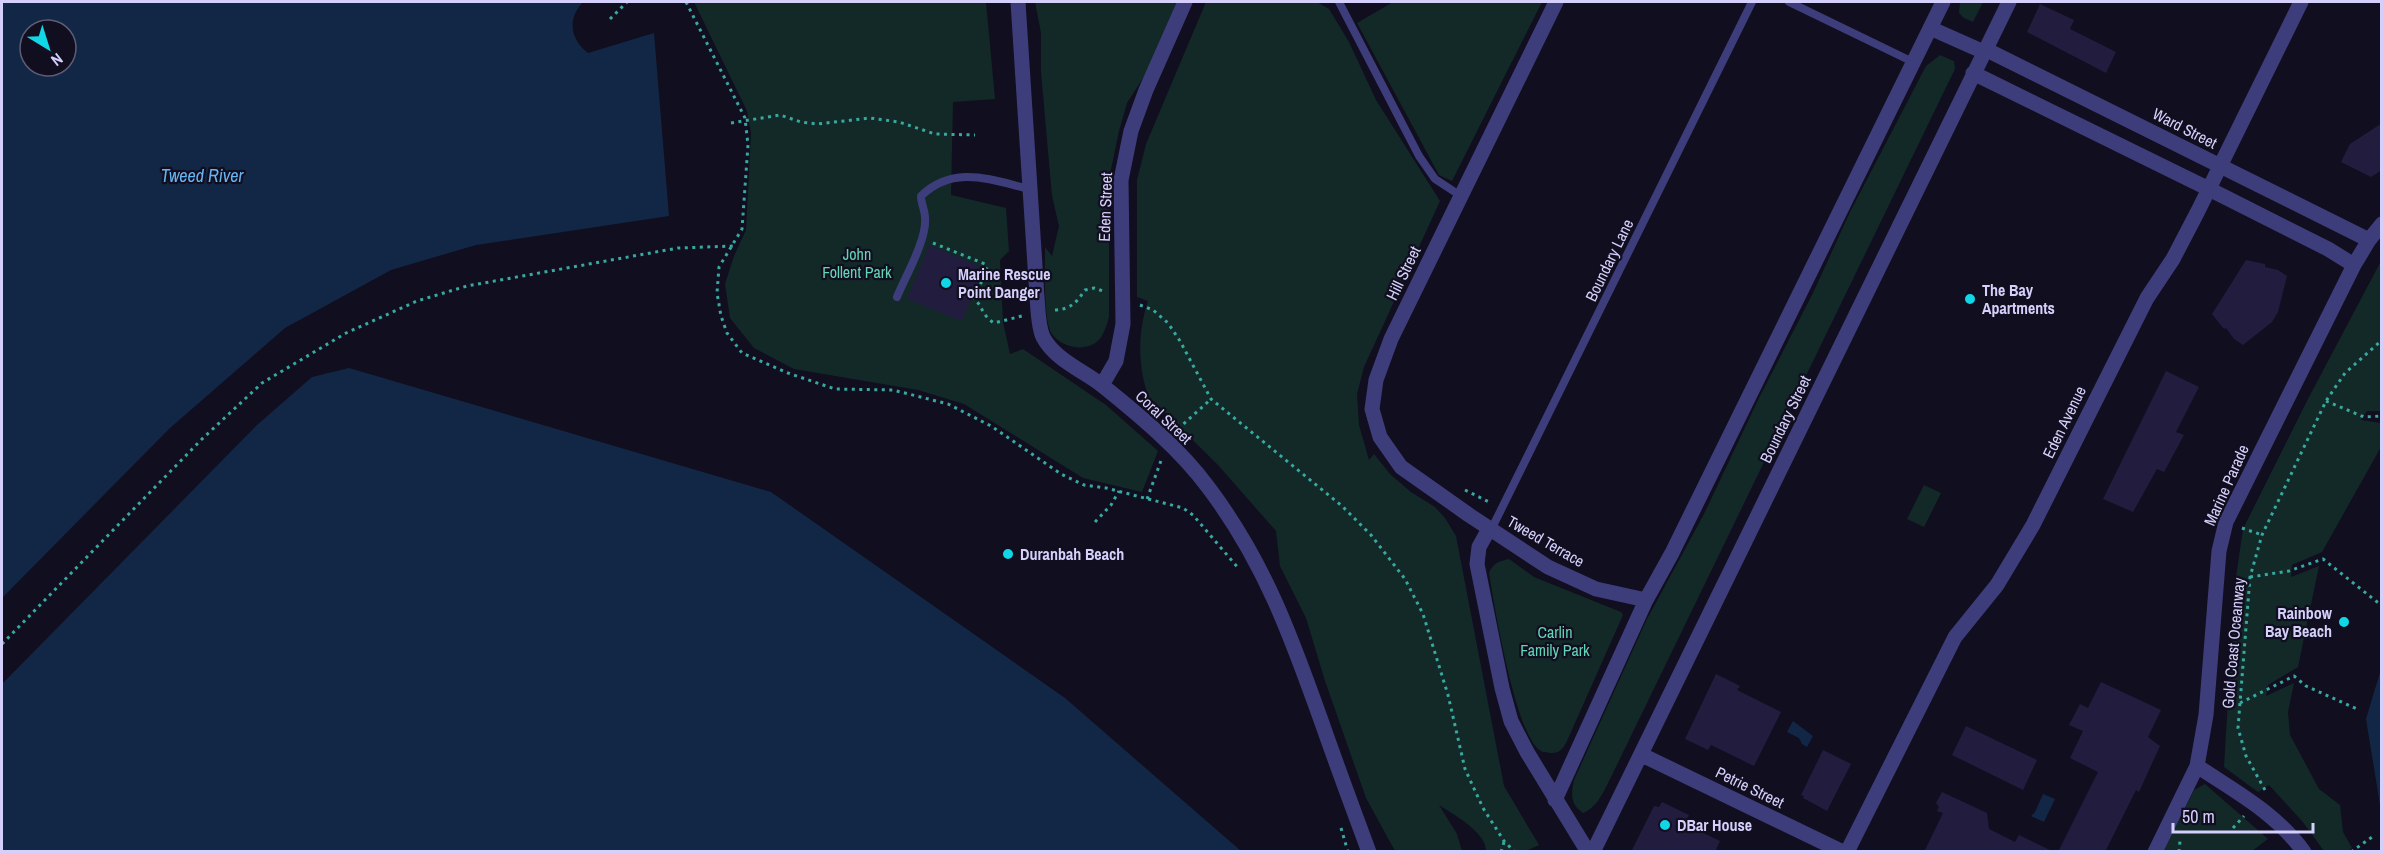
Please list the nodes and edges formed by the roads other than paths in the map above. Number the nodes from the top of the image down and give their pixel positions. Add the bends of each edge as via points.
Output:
1 (1018, 2) edge
2 (1185, 2) edge
3 (1339, 2) edge
4 (1556, 2) edge
5 (1752, 2) edge
6 (1789, 2) edge
7 (1943, 2) edge
8 (2008, 2) edge
9 (2301, 2) edge
10 (1930, 27) junction
11 (1985, 50) junction
12 (1913, 62) junction
13 (1973, 73) junction
14 (2220, 166) junction
15 (1030, 189) junction
16 (2209, 189) junction
17 (1461, 196) junction
18 (2382, 224) edge
19 (2369, 240) junction
20 (2355, 265) junction
21 (897, 297) dead end
22 (1102, 385) junction
23 (1490, 530) junction
24 (1646, 600) junction
25 (1642, 755) junction
26 (2197, 766) junction
27 (1555, 800) junction
28 (1369, 852) edge
29 (1588, 852) edge
30 (1593, 852) edge
31 (1845, 852) edge
32 (2155, 852) edge
33 (2304, 852) edge

1 - 15 street, Coral Street
2 - 22 street, Eden Street via 1131,131 1122,180 1123,324 1116,361
3 - 17 lane via 1419,156 1435,179
4 - 17 street, Hill Street
5 - 23 lane, Boundary Lane
6 - 12 lane
7 - 10 street
8 - 11 street, Boundary Street
9 - 14 street, Eden Avenue
10 - 11 street, Ward Street
10 - 12 street
11 - 13 street, Boundary Street
11 - 14 street, Ward Street via 2186,153
12 - 24 street
13 - 16 street
13 - 25 street, Boundary Street
14 - 16 street, Eden Avenue
14 - 19 street, Ward Street via 2248,184
15 - 21 lane via 976,176 951,177 932,185 921,196 925,217 921,239
15 - 22 street, Coral Street via 1044,311 1042,336 1067,362
16 - 20 street
16 - 31 street, Eden Avenue via 2173,259 2147,298 2033,525 1997,585 1955,637
17 - 23 street, Hill Street via 1391,339 1376,380 1372,409 1380,437 1401,467
18 - 19 street, Marine Parade
19 - 20 street, Marine Parade
20 - 26 street, Marine Parade via 2226,522 2219,551 2206,716
22 - 28 street, Coral Street via 1168,443 1206,485 1238,530 1272,591
23 - 24 street, Tweed Terrace via 1563,575 1610,593
23 - 27 street, Tweed Terrace via 1479,547 1477,564 1505,702 1517,735
24 - 27 street
25 - 30 street, Boundary Street
25 - 31 street, Petrie Street
26 - 32 street, Marine Parade
26 - 33 street via 2257,804 2281,824
27 - 29 street, Tweed Terrace

